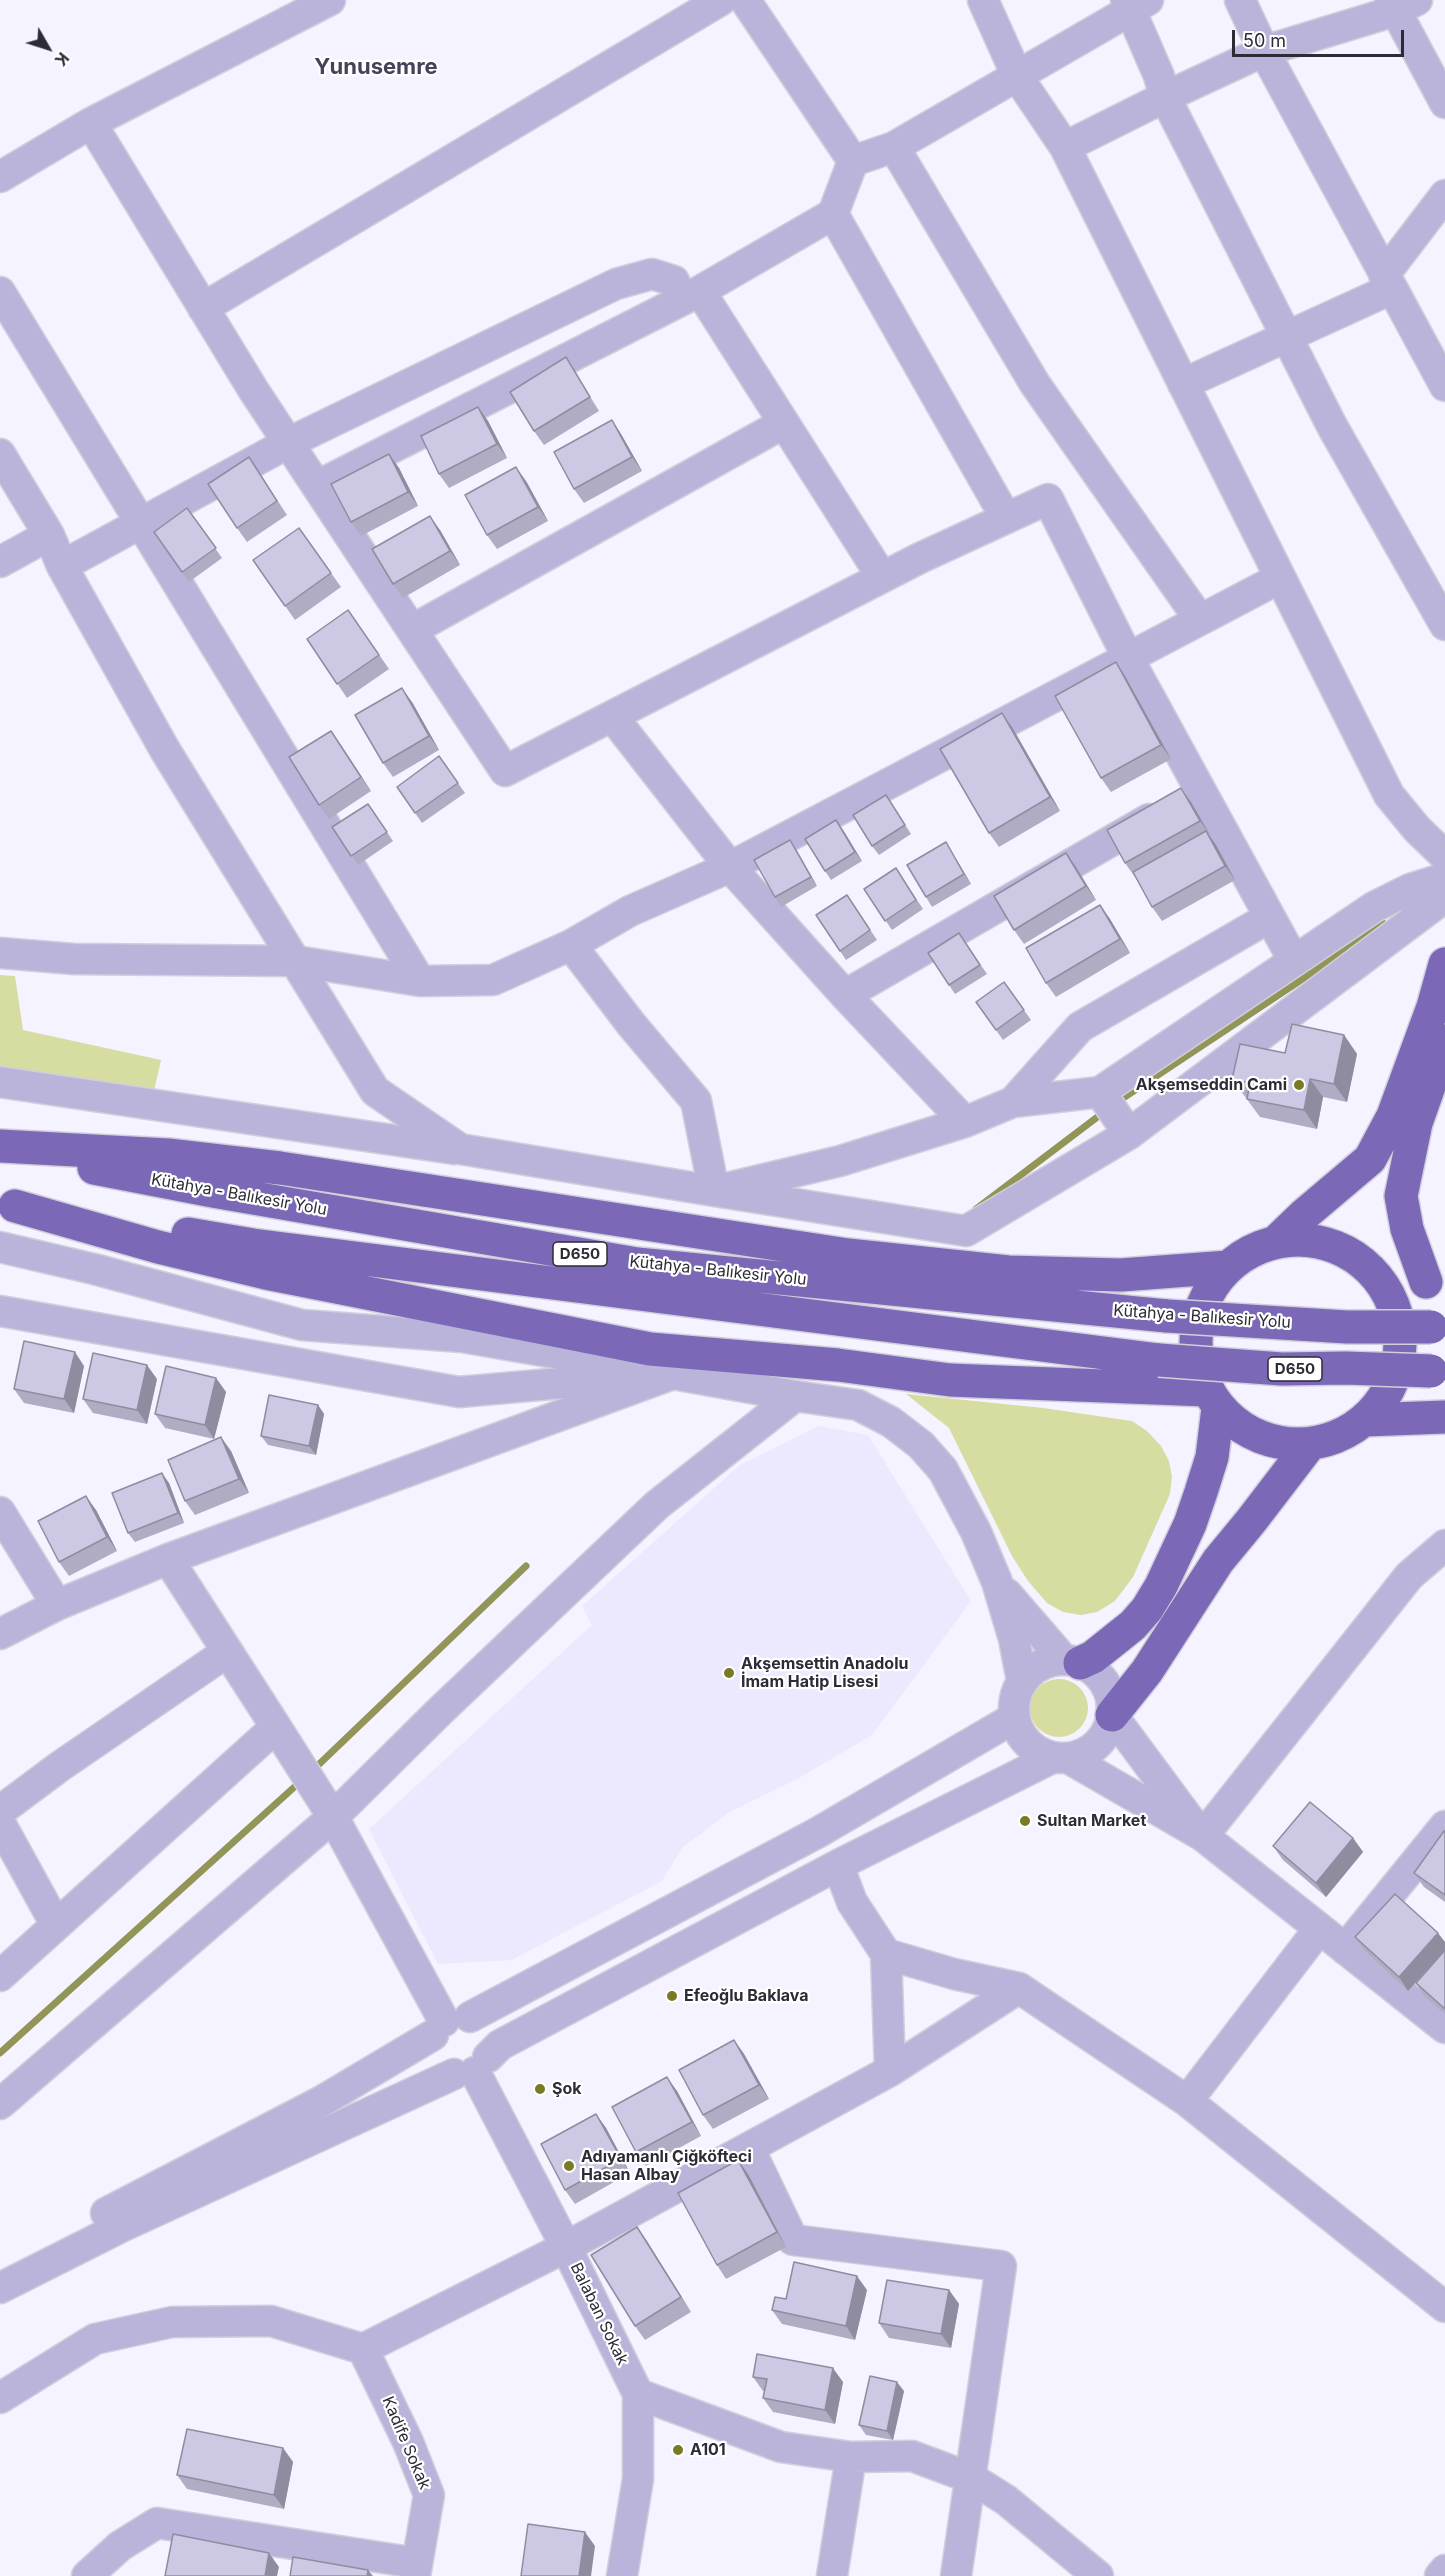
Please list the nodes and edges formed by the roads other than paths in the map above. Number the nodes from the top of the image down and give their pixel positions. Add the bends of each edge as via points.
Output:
1 (330, 0) edge
2 (721, 0) edge
3 (745, 0) edge
4 (983, 0) edge
5 (1240, 0) edge
6 (1135, 3) edge
7 (1401, 4) edge
8 (1264, 51) junction
9 (1017, 76) junction
10 (1165, 97) junction
11 (1445, 103) edge
12 (91, 123) junction
13 (894, 147) junction
14 (1065, 147) junction
15 (853, 161) junction
16 (0, 177) edge
17 (1445, 195) edge
18 (833, 214) junction
19 (1387, 282) junction
20 (0, 292) edge
21 (691, 295) junction
22 (203, 308) junction
23 (1286, 336) junction
24 (1183, 384) junction
25 (1445, 386) edge
26 (784, 423) junction
27 (288, 443) junction
28 (0, 454) edge
29 (317, 486) junction
30 (1006, 518) junction
31 (142, 524) junction
32 (49, 535) junction
33 (0, 562) edge
34 (62, 566) junction
35 (882, 577) junction
36 (1280, 578) junction
37 (1200, 620) junction
38 (1445, 625) edge
39 (412, 630) junction
40 (1128, 658) junction
41 (612, 716) junction
42 (1183, 799) junction
43 (1445, 856) edge
44 (730, 867) junction
45 (1445, 878) edge
46 (1445, 897) edge
47 (1270, 917) junction
48 (571, 945) junction
49 (0, 953) edge
50 (1294, 961) junction
51 (296, 962) junction
52 (1445, 964) edge
53 (420, 981) junction
54 (845, 995) junction
55 (1445, 1041) edge
56 (0, 1082) edge
57 (1100, 1092) junction
58 (1012, 1102) junction
59 (965, 1122) junction
60 (1129, 1134) junction
61 (0, 1147) edge
62 (460, 1149) junction
63 (714, 1191) junction
64 (7, 1204) edge
65 (1277, 1241) junction
66 (0, 1247) edge
67 (1228, 1267) junction
68 (1435, 1282) edge
69 (1383, 1284) junction
70 (0, 1311) edge
71 (1438, 1327) edge
72 (1438, 1370) edge
73 (673, 1374) junction
74 (795, 1396) junction
75 (1212, 1399) junction
76 (1445, 1417) edge
77 (1365, 1420) junction
78 (1310, 1444) junction
79 (0, 1512) edge
80 (1445, 1545) edge
81 (168, 1559) junction
82 (997, 1582) junction
83 (57, 1605) junction
84 (0, 1634) edge
85 (227, 1652) junction
86 (1072, 1661) junction
87 (1022, 1681) junction
88 (1112, 1715) junction
89 (1014, 1718) junction
90 (276, 1728) junction
91 (1060, 1758) junction
92 (0, 1810) edge
93 (333, 1817) junction
94 (0, 1823) edge
95 (1445, 1826) edge
96 (1203, 1836) junction
97 (838, 1865) junction
98 (56, 1925) junction
99 (1319, 1929) junction
100 (1345, 1949) junction
101 (886, 1954) junction
102 (0, 1977) edge
103 (1019, 1988) junction
104 (449, 2024) junction
105 (1445, 2028) edge
106 (472, 2068) junction
107 (890, 2071) junction
108 (1187, 2101) junction
109 (0, 2104) edge
110 (749, 2148) junction
111 (566, 2247) junction
112 (0, 2267) edge
113 (0, 2288) edge
114 (1445, 2307) edge
115 (363, 2349) junction
116 (638, 2394) junction
117 (0, 2398) edge
118 (851, 2457) junction
119 (971, 2478) junction
120 (416, 2570) edge
121 (1445, 2570) edge
122 (93, 2574) edge
123 (622, 2576) edge
124 (832, 2576) edge
125 (956, 2576) edge
126 (1098, 2576) edge
127 (1440, 2576) edge

1 - 12 street
2 - 22 street
3 - 15 street
4 - 9 street
5 - 8 street
6 - 9 street
6 - 10 street
7 - 8 street
7 - 11 street
8 - 10 street
8 - 19 street
9 - 13 street
9 - 14 street
10 - 14 street
10 - 23 street
12 - 16 street
12 - 22 street
13 - 15 street
13 - 37 street via 1035,384
14 - 24 street
15 - 18 street
17 - 19 street
18 - 21 street
18 - 30 street
19 - 23 street
19 - 25 street
20 - 31 street
21 - 26 street
21 - 27 street via 674,281 652,274 616,284
21 - 29 street
22 - 27 street
23 - 24 street
23 - 38 street via 1332,426
24 - 36 street
26 - 35 street
26 - 39 street
27 - 29 street
27 - 31 street
28 - 32 street
29 - 39 street
30 - 35 street
30 - 40 street via 1048,499
31 - 34 street
31 - 53 street
32 - 33 street
32 - 34 street
34 - 51 street via 165,750
35 - 41 street
36 - 37 street
36 - 43 street via 1389,795
37 - 40 street
39 - 41 street via 505,771
40 - 42 street
40 - 44 street
41 - 44 street
42 - 47 street
42 - 54 street
44 - 48 street via 630,911
44 - 54 street
45 - 50 street via 1410,889 1374,907
46 - 60 street
47 - 50 street
47 - 58 street via 1080,1027
48 - 53 street via 493,980
48 - 63 street via 696,1101
49 - 51 street via 74,959
50 - 57 street
51 - 53 street
51 - 62 street via 375,1091
52 - 65 highway via 1393,1116 1370,1160
54 - 59 street
55 - 68 highway via 1416,1123 1401,1196 1407,1229
56 - 62 street
57 - 58 street
57 - 60 street
58 - 59 street
59 - 63 street via 840,1161
60 - 63 street via 966,1231
61 - 67 highway via 168,1155 280,1168 848,1256 1008,1272 1121,1275
61 - 71 highway, Kütahya - Balıkesir Yolu / D650, bridge via 213,1191 637,1264 1167,1316 1347,1328
62 - 63 street
64 - 72 highway, Kütahya - Balıkesir Yolu / D650, bridge via 254,1245 1159,1360 1281,1369
64 - 75 highway via 266,1274 650,1349 838,1365 950,1380
65 - 67 highway via 1251,1251
65 - 69 highway via 1308,1239 1337,1246 1363,1262
66 - 73 street via 302,1325 462,1337
67 - 75 highway via 1210,1287 1196,1329 1197,1365
68 - 69 highway
69 - 77 highway via 1396,1311 1401,1340 1397,1370 1385,1397
70 - 73 street via 459,1392
73 - 74 street
73 - 81 street
74 - 82 street via 858,1405 891,1422 921,1445 943,1470 962,1502
74 - 93 street via 657,1505
75 - 78 highway via 1237,1426 1259,1438 1284,1444
75 - 86 highway via 1212,1456 1190,1524 1161,1586 1147,1609 1117,1639
76 - 77 highway
77 - 78 highway via 1340,1436
78 - 88 highway via 1218,1561 1147,1671
79 - 83 street
80 - 96 street via 1409,1576
81 - 83 street
81 - 85 street
82 - 86 street
82 - 87 street
83 - 84 street
85 - 90 street
85 - 92 street
86 - 87 street via 1041,1666
86 - 88 street via 1094,1671 1105,1683
87 - 89 street
88 - 91 street via 1098,1744 1084,1754
88 - 96 street
89 - 91 street via 1027,1744 1038,1753
89 - 104 street via 817,1833
90 - 93 street
90 - 98 street
91 - 96 street
91 - 97 street
93 - 104 street
93 - 109 street
94 - 98 street
95 - 100 street
96 - 99 street
97 - 101 street via 852,1902
97 - 106 street via 500,2045
98 - 102 street
99 - 100 street
99 - 108 street
100 - 105 street
101 - 103 street
101 - 107 street
103 - 107 street
103 - 108 street
104 - 106 street via 432,2054 445,2070
104 - 106 street via 485,2027 491,2047
104 - 112 street via 322,2102
106 - 111 street, Balaban Sokak
106 - 113 street via 123,2226
107 - 110 street
108 - 114 street
110 - 111 street
110 - 119 street via 794,2240 1001,2266
111 - 115 street
111 - 116 street, Balaban Sokak
115 - 117 street via 271,2321 172,2322 95,2339
115 - 120 street, Kadife Sokak via 429,2494
116 - 118 street via 781,2447
116 - 123 street, Balaban Sokak via 638,2479
118 - 119 street via 912,2456
118 - 124 street
119 - 125 street
119 - 126 street via 1006,2500
120 - 122 street via 157,2523 120,2546
121 - 127 street

